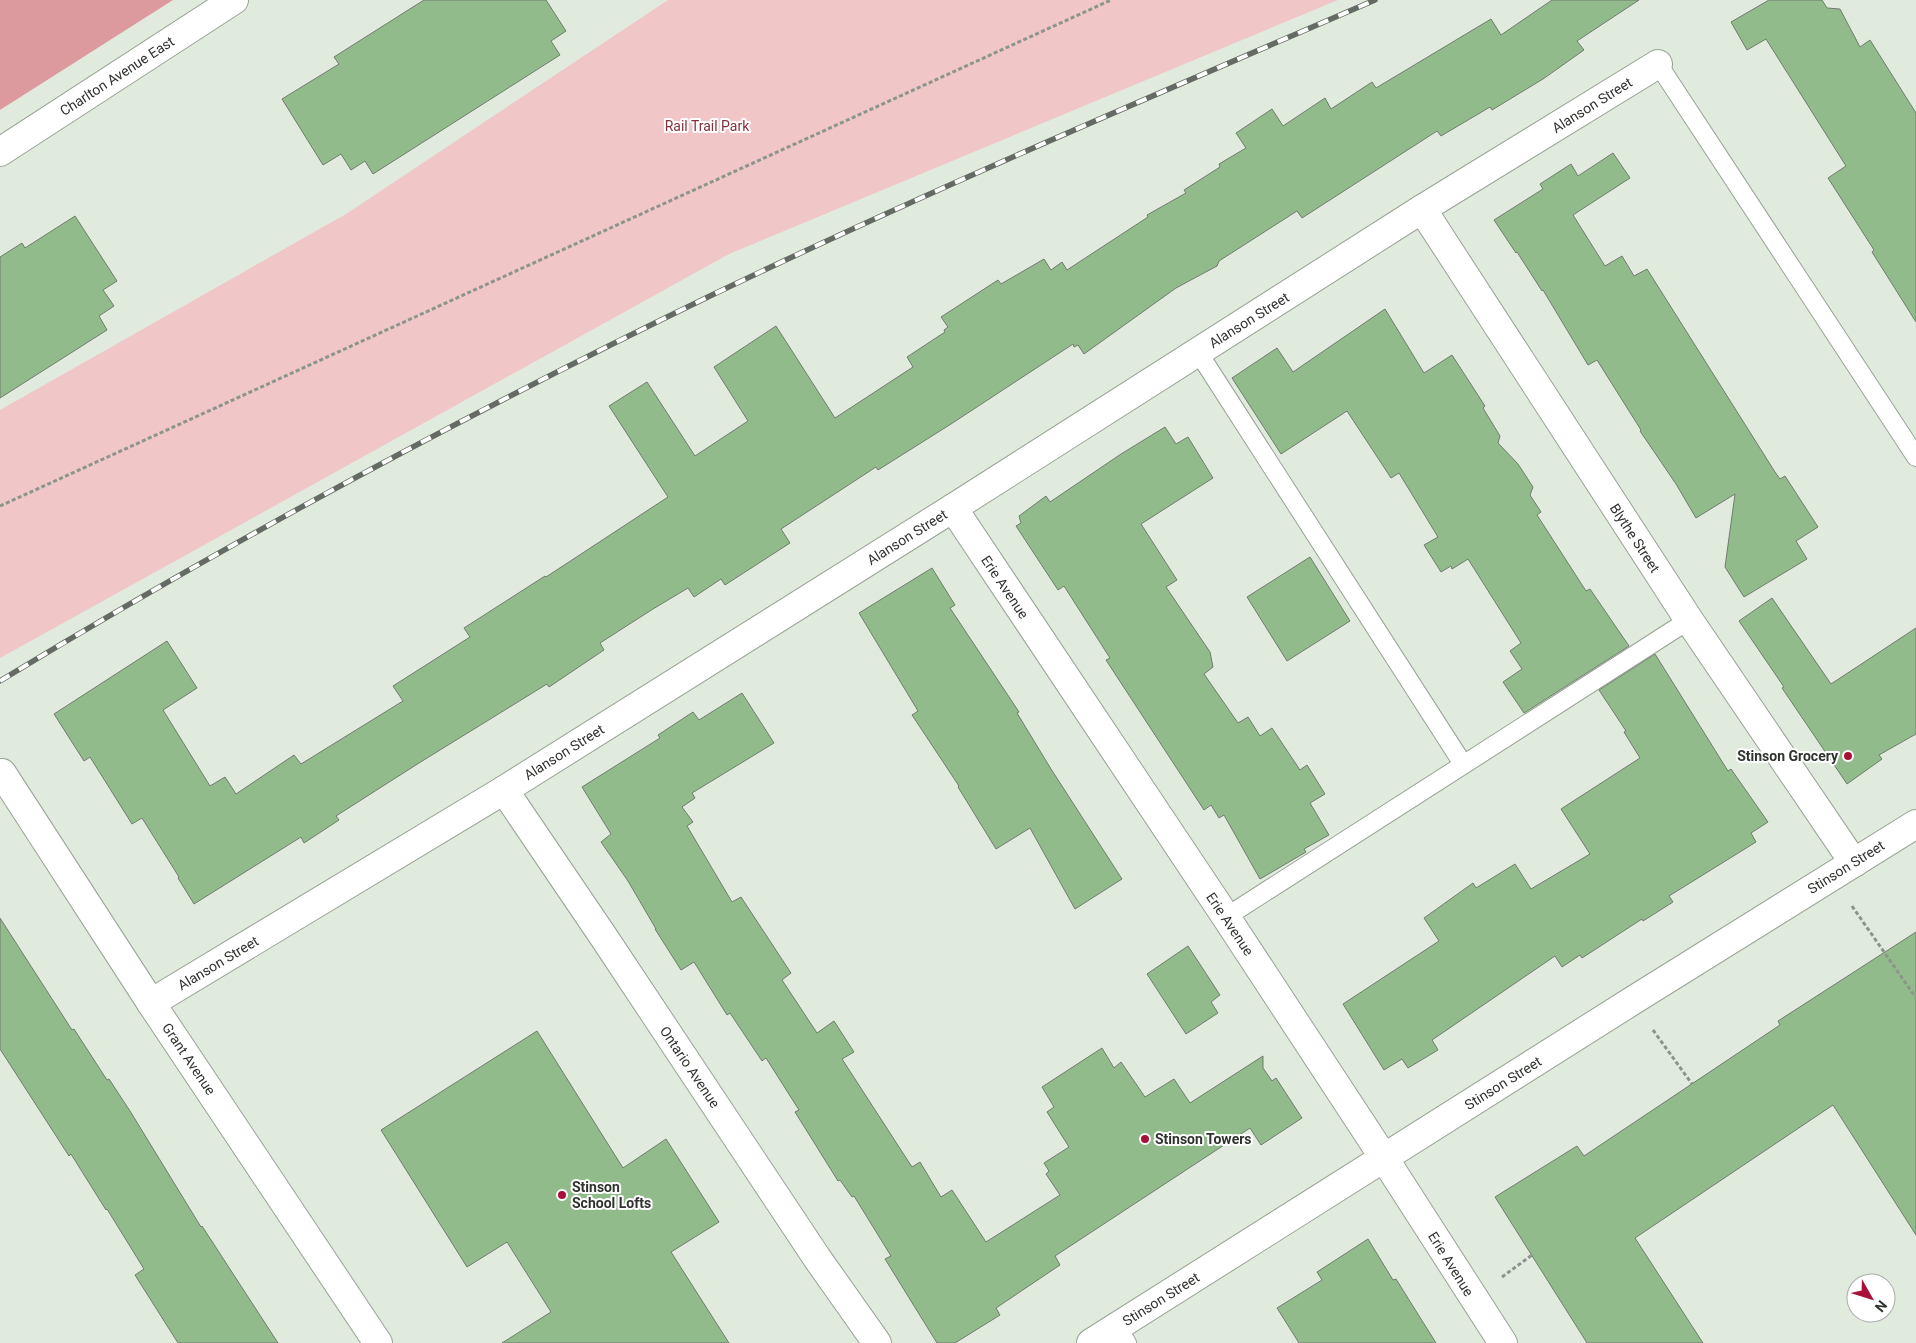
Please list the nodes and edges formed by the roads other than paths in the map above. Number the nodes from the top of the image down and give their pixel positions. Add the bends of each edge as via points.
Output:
1 (234, 0) edge
2 (1658, 64) joint
3 (0, 152) edge
4 (1422, 209) junction
5 (1198, 352) junction
6 (1916, 457) edge
7 (953, 508) junction
8 (1688, 620) junction
9 (1463, 764) junction
10 (2, 773) dead end
11 (504, 790) junction
12 (1916, 824) edge
13 (1843, 870) junction
14 (1226, 917) junction
15 (151, 1003) junction
16 (1384, 1158) junction
17 (1122, 1335) edge
18 (378, 1343) edge
19 (877, 1343) edge
20 (1091, 1343) edge
21 (1503, 1343) edge

1 - 3 street, Charlton Avenue East
2 - 4 street, Alanson Street
2 - 6 lane
4 - 5 street, Alanson Street
4 - 8 street, Blythe Street
5 - 7 street, Alanson Street
5 - 9 lane
7 - 11 street, Alanson Street
7 - 14 street, Erie Avenue
8 - 9 lane
8 - 13 street, Blythe Street
9 - 14 lane
10 - 15 street, Grant Avenue
11 - 15 street, Alanson Street
11 - 19 street, Ontario Avenue
12 - 13 street, Stinson Street
13 - 16 street, Stinson Street
14 - 16 street, Erie Avenue
15 - 18 street, Grant Avenue
16 - 17 street, Stinson Street
16 - 21 street, Erie Avenue
17 - 20 street, Stinson Street

